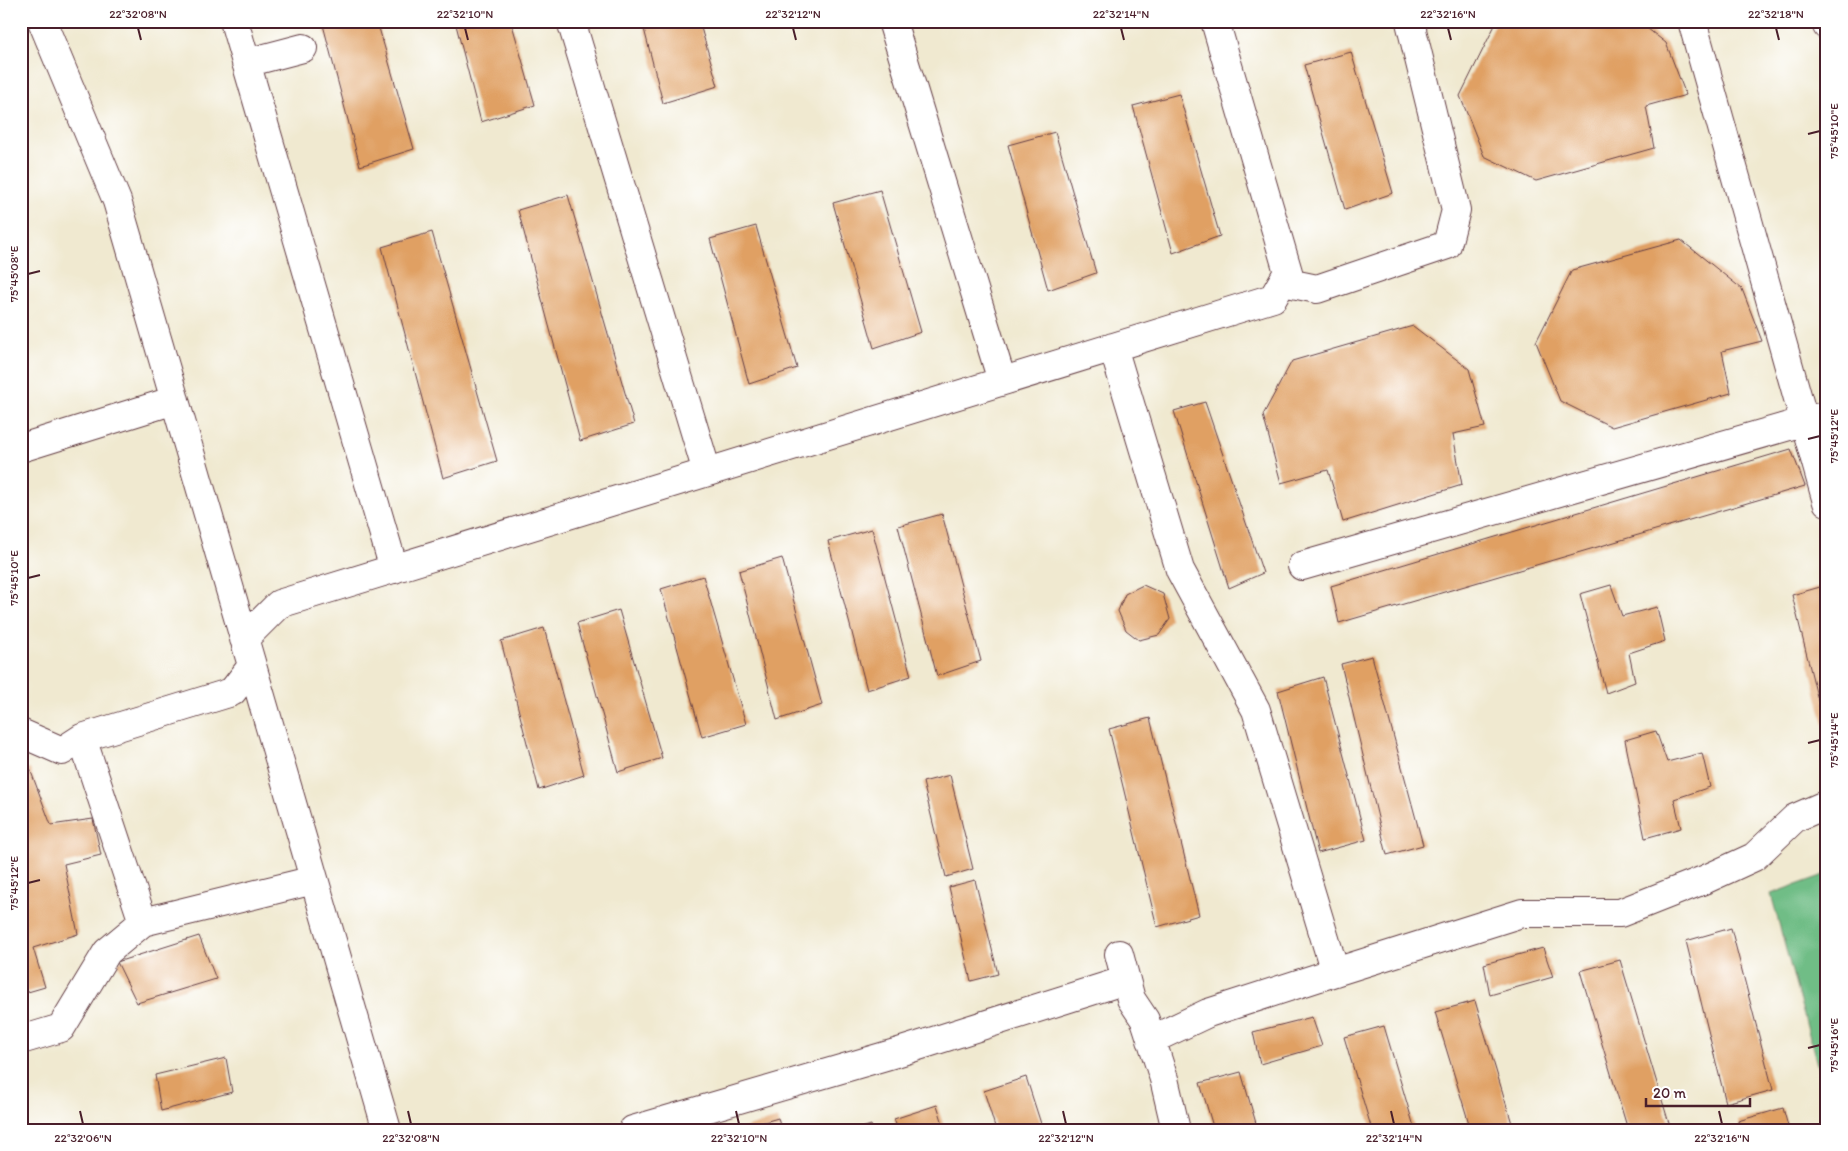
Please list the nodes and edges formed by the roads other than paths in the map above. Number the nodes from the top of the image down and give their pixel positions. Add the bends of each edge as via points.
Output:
1 (42, 21) edge
2 (234, 21) edge
3 (571, 21) edge
4 (892, 21) edge
5 (1215, 21) edge
6 (1414, 21) edge
7 (1692, 21) edge
8 (1825, 21) edge
9 (1827, 26) edge
10 (303, 48) dead end
11 (246, 63) junction
12 (1283, 282) junction
13 (1113, 347) junction
14 (1002, 381) junction
15 (175, 400) junction
16 (1815, 419) edge
17 (21, 448) edge
18 (707, 472) junction
19 (1827, 502) edge
20 (1302, 566) dead end
21 (394, 569) junction
22 (244, 639) junction
23 (252, 666) junction
24 (21, 733) edge
25 (82, 738) junction
26 (1827, 804) edge
27 (314, 880) junction
28 (143, 922) junction
29 (1119, 954) dead end
30 (1335, 972) junction
31 (1126, 980) junction
32 (21, 1040) edge
33 (1151, 1040) junction
34 (387, 1130) edge
35 (633, 1130) edge
36 (1176, 1130) edge

1 - 15 street via 117,201
2 - 11 street
3 - 18 street
4 - 14 street
5 - 12 street via 1288,272
6 - 12 street via 1410,22 1456,210 1447,245 1317,290
7 - 16 street
8 - 9 street
10 - 11 street
11 - 21 street
12 - 13 street via 1274,298
13 - 14 street
13 - 30 street via 1180,570 1256,710
14 - 18 street
15 - 17 street
15 - 22 street
16 - 19 street
16 - 20 street
18 - 21 street
21 - 22 street via 279,604
22 - 23 street
23 - 25 street via 232,692
23 - 27 street
24 - 25 street via 62,751
25 - 28 street
26 - 30 street via 1795,818 1754,857 1620,914 1522,913
27 - 28 street
27 - 34 street
28 - 32 street via 107,952 61,1028
29 - 31 street
30 - 33 street via 1208,1014
31 - 33 street via 1131,999 1145,1020
31 - 35 street via 899,1052
33 - 36 street

